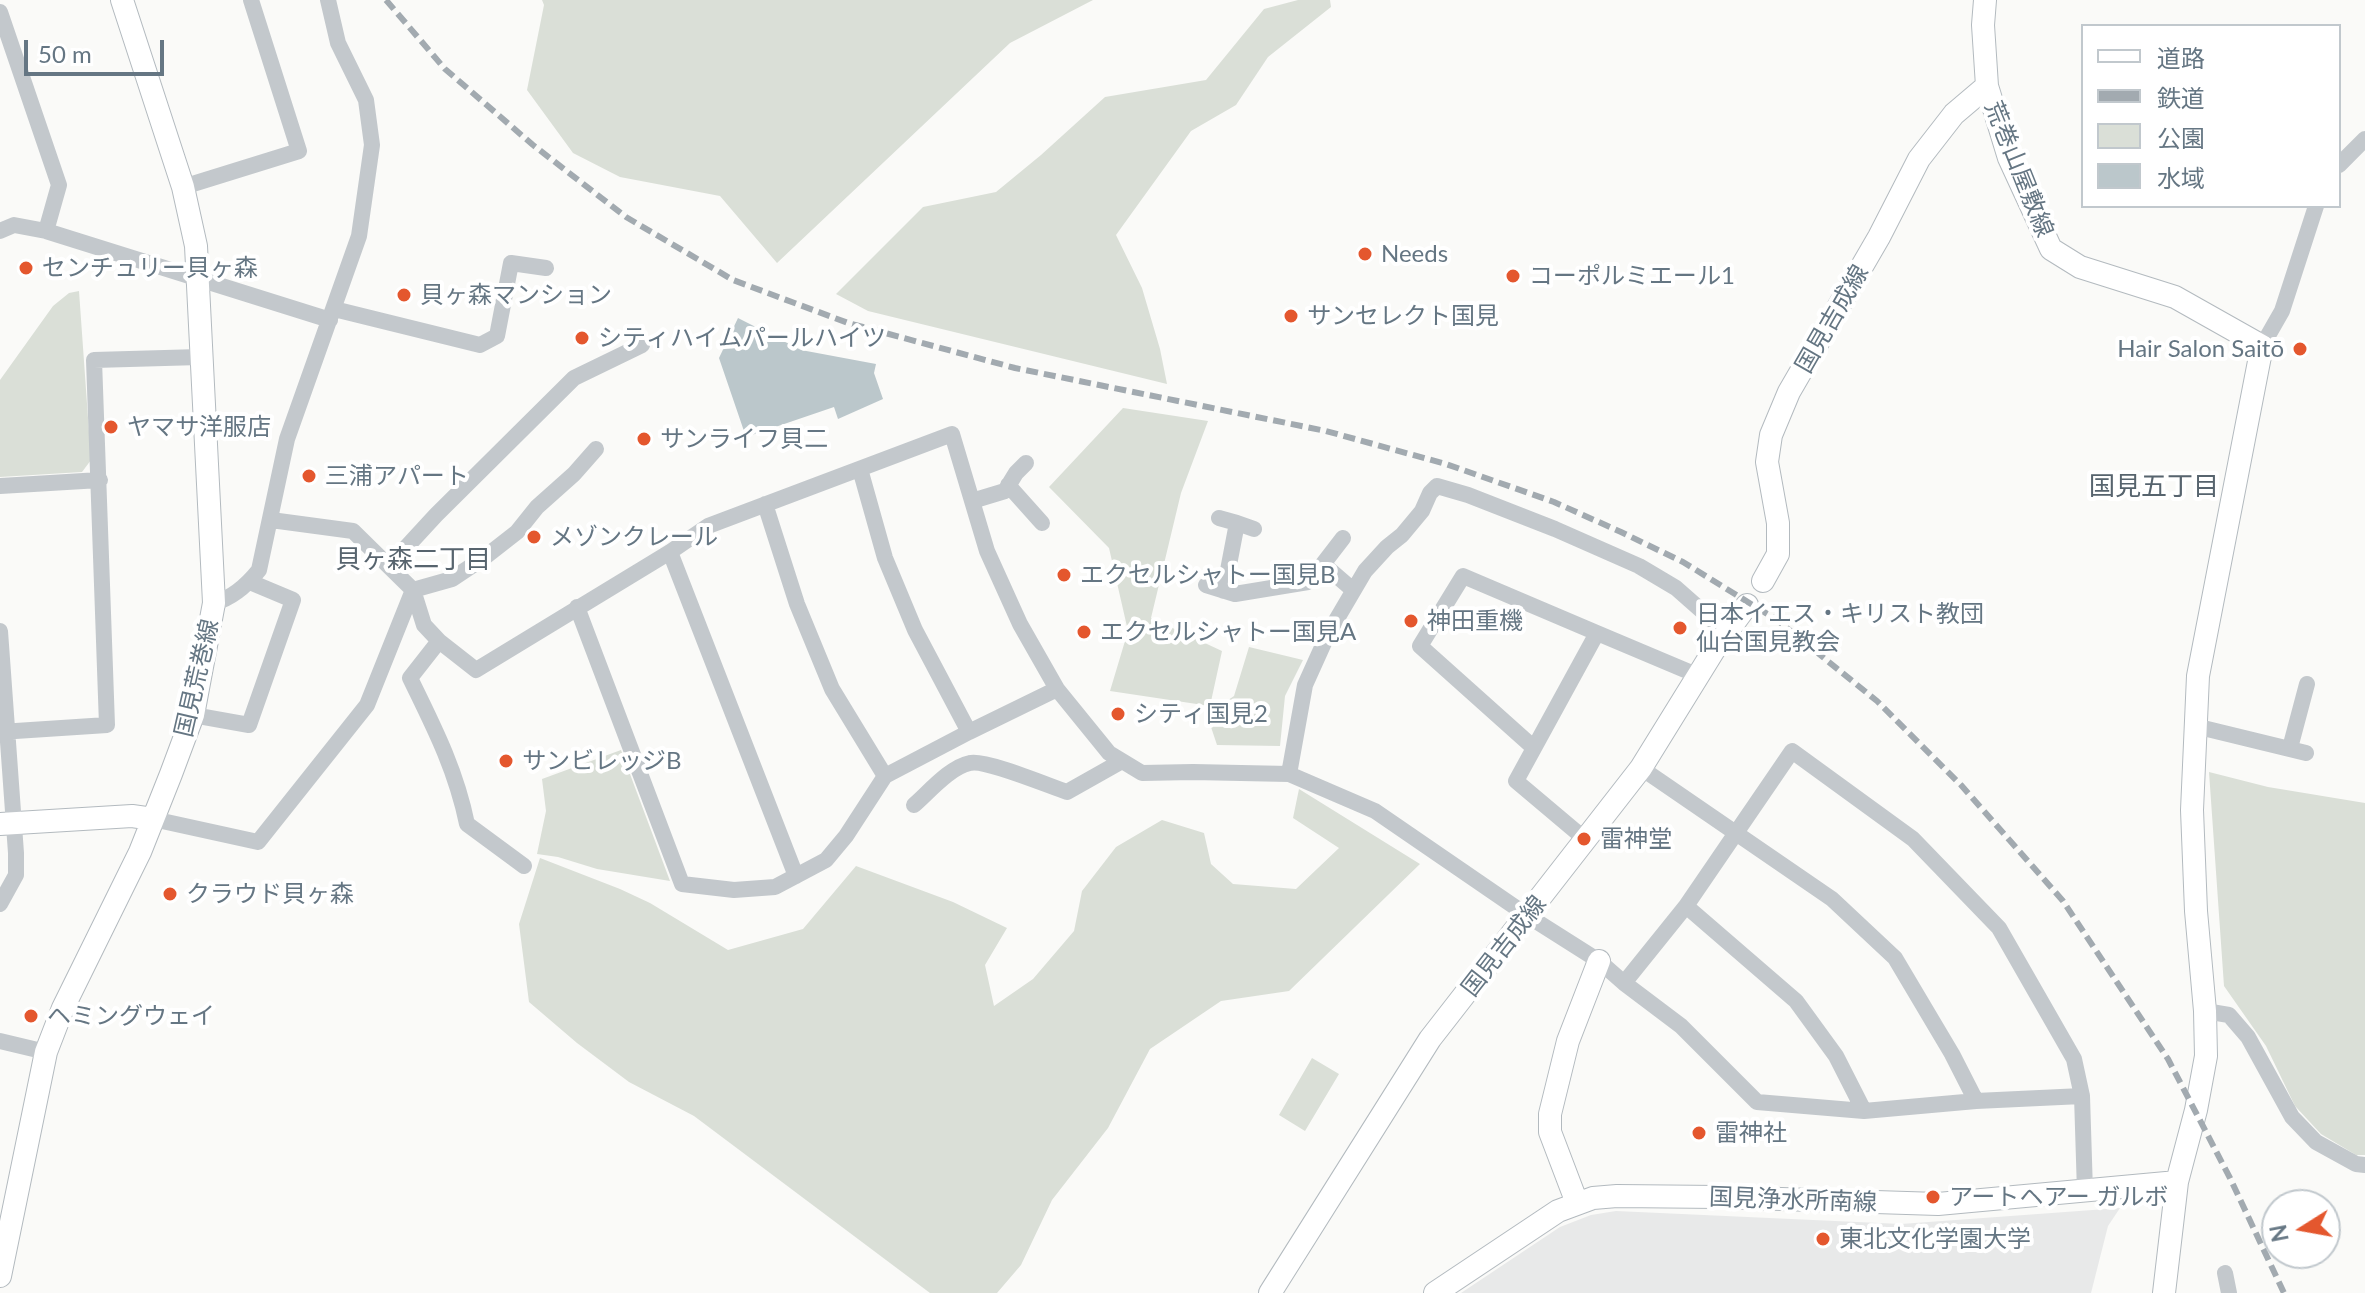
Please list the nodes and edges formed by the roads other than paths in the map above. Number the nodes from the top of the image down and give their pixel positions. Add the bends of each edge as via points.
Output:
1 (122, 0) edge
2 (251, 0) edge
3 (328, 0) edge
4 (1985, 0) edge
5 (0, 12) edge
6 (1987, 86) junction
7 (2365, 139) edge
8 (2341, 163) edge
9 (183, 187) junction
10 (2315, 208) edge
11 (0, 231) edge
12 (46, 231) junction
13 (546, 268) dead end
14 (198, 278) junction
15 (332, 314) junction
16 (642, 345) dead end
17 (2262, 346) junction
18 (200, 357) junction
19 (595, 448) dead end
20 (1026, 463) dead end
21 (860, 469) junction
22 (100, 480) junction
23 (1008, 485) junction
24 (0, 486) edge
25 (972, 501) junction
26 (765, 504) junction
27 (1219, 518) dead end
28 (271, 520) junction
29 (1042, 523) dead end
30 (1237, 523) junction
31 (1254, 529) dead end
32 (1343, 538) dead end
33 (670, 552) junction
34 (1323, 564) junction
35 (389, 566) junction
36 (1763, 581) dead end
37 (250, 582) junction
38 (1206, 585) dead end
39 (413, 590) junction
40 (1353, 590) junction
41 (1224, 591) junction
42 (214, 603) junction
43 (1747, 605) dead end
44 (577, 607) junction
45 (0, 631) edge
46 (1597, 633) junction
47 (1727, 633) junction
48 (439, 641) junction
49 (1699, 676) junction
50 (2307, 684) dead end
51 (1057, 689) junction
52 (193, 715) junction
53 (2195, 726) junction
54 (3, 732) edge
55 (969, 732) junction
56 (1534, 748) junction
57 (1122, 761) junction
58 (1641, 768) junction
59 (1289, 774) junction
60 (885, 776) junction
61 (914, 805) dead end
62 (153, 819) junction
63 (6, 824) edge
64 (1736, 832) junction
65 (1586, 840) junction
66 (524, 866) dead end
67 (796, 876) junction
68 (0, 904) edge
69 (1686, 906) junction
70 (1528, 916) junction
71 (1599, 961) junction
72 (1624, 983) junction
73 (2205, 1011) junction
74 (0, 1041) edge
75 (46, 1052) junction
76 (2082, 1096) junction
77 (1976, 1101) junction
78 (1864, 1111) junction
79 (2365, 1165) edge
80 (2177, 1182) junction
81 (2085, 1192) junction
82 (1577, 1203) junction
83 (2225, 1273) dead end
84 (0, 1276) edge
85 (1270, 1293) edge
86 (1435, 1293) edge
87 (2164, 1293) edge
88 (2229, 1293) edge

1 - 9 street
2 - 9 street via 299,151
3 - 15 street via 338,43 366,100 372,145 359,236
4 - 6 street, 荒巻山屋敷線
5 - 12 street via 59,185
6 - 17 street, 荒巻山屋敷線 via 2009,158 2051,249 2080,267 2175,297
6 - 36 street, 国見吉成線 via 1954,114 1919,159 1789,392 1771,435 1767,462 1778,554
7 - 8 street
9 - 14 street
10 - 17 street via 2282,311
11 - 12 street via 14,225
12 - 14 street
13 - 15 street via 511,263 497,336 480,345
14 - 15 street
14 - 18 street
15 - 28 street via 287,439
16 - 35 street via 574,378
17 - 53 street via 2209,613
18 - 22 street via 94,360
18 - 42 street
19 - 39 street via 517,532 485,557 452,579
20 - 23 street
21 - 25 street via 952,434
21 - 26 street
21 - 55 street via 885,558
22 - 24 street
22 - 54 street via 107,725
23 - 25 street via 1005,491
23 - 29 street
25 - 51 street via 987,551 1020,624
26 - 33 street via 708,526
26 - 60 street via 832,689
27 - 30 street
28 - 35 street via 353,531
28 - 37 street via 259,570
30 - 31 street
30 - 41 street
32 - 34 street
33 - 44 street
33 - 67 street
34 - 40 street
34 - 41 street via 1308,582 1235,594
35 - 39 street
37 - 42 street, 国見荒巻線
37 - 52 street via 293,600 249,725
38 - 41 street
39 - 48 street via 424,625
39 - 62 street via 367,705 258,842
40 - 47 street via 1422,511 1437,486 1639,566 1676,588
40 - 59 street via 1305,685
42 - 52 street, 国見荒巻線
43 - 47 street, 国見吉成線
44 - 48 street via 476,670
44 - 67 street via 682,884 734,890 775,887
45 - 54 street
46 - 49 street
46 - 56 street
46 - 56 street via 1463,576 1420,646
47 - 49 street, 国見吉成線
48 - 66 street via 410,678 446,750 467,824
49 - 58 street, 国見吉成線
50 - 53 street via 2298,751
51 - 55 street
51 - 57 street via 1109,753
52 - 62 street, 国見荒巻線
53 - 73 street via 2192,810
54 - 63 street
55 - 60 street
56 - 65 street via 1516,781
57 - 59 street via 1142,773
57 - 61 street via 1067,792 971,762
58 - 64 street
58 - 65 street, 国見吉成線
59 - 70 street via 1375,811
60 - 67 street via 826,860
62 - 63 street
62 - 75 street, 国見荒巻線
63 - 68 street via 16,853 16,875
64 - 69 street
64 - 76 street via 1792,751 1913,839 1999,928 2074,1059
64 - 77 street via 1832,899 1895,958
65 - 70 street, 国見吉成線
69 - 72 street
69 - 78 street via 1796,1001 1836,1056
70 - 71 street
70 - 85 street, 国見吉成線 via 1430,1039
71 - 72 street
71 - 82 street via 1568,1041 1550,1114 1550,1132
72 - 78 street via 1681,1026 1757,1102
73 - 79 street via 2229,1015 2248,1037 2292,1117 2316,1142
73 - 80 street via 2206,1056
74 - 75 street
75 - 84 street, 国見荒巻線
76 - 77 street
76 - 81 street
77 - 78 street
80 - 81 street, 国見浄水所南線
80 - 87 street
81 - 82 street, 国見浄水所南線 via 1938,1204 1617,1196
82 - 86 street, 国見浄水所南線
83 - 88 street

